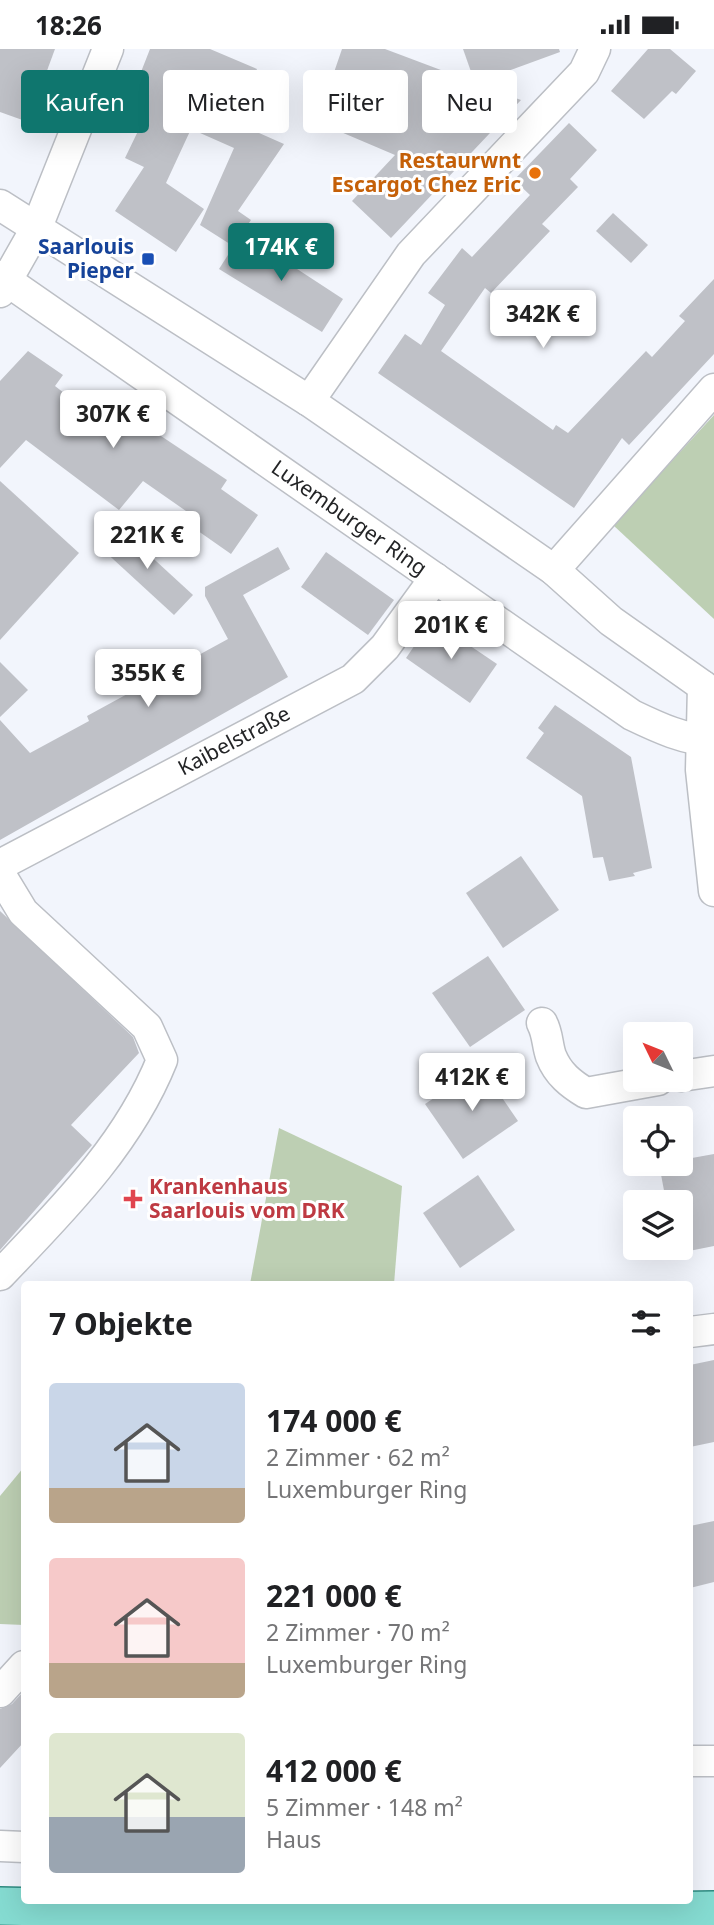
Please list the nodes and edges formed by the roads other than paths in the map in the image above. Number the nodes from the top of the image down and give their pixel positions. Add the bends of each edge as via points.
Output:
1 (108, 49) edge
2 (595, 49) edge
3 (0, 205) edge
4 (37, 227) junction
5 (2, 283) edge
6 (714, 389) edge
7 (309, 401) junction
8 (554, 570) junction
9 (435, 578) junction
10 (709, 686) edge
11 (707, 741) edge
12 (0, 865) edge
13 (0, 874) edge
14 (714, 891) edge
15 (542, 1023) dead end
16 (714, 1071) edge
17 (693, 1074) edge
18 (623, 1086) edge
19 (0, 1275) edge
20 (714, 1329) edge
21 (693, 1332) edge
22 (21, 1669) edge
23 (0, 1692) edge
24 (693, 1761) edge
25 (714, 1761) edge
26 (0, 1846) edge
27 (21, 1847) edge
28 (0, 1906) edge
29 (398, 1908) edge
30 (714, 1910) edge

1 - 4 street
2 - 7 street via 584,72 411,254
3 - 4 street
4 - 5 street
4 - 7 street
5 - 9 street, Luxemburger Ring
6 - 8 street
7 - 8 street
8 - 10 street via 611,621
9 - 11 street, Luxemburger Ring via 632,715 663,730
9 - 12 street, Kaibelstraße via 385,647 353,679
10 - 11 street
11 - 14 street
13 - 19 street via 23,912 147,1027 162,1060 134,1118 80,1190
15 - 18 street via 551,1055 568,1082 586,1093
16 - 17 street
20 - 21 street
22 - 23 street
24 - 25 street
26 - 27 street
28 - 29 main road
29 - 30 main road

